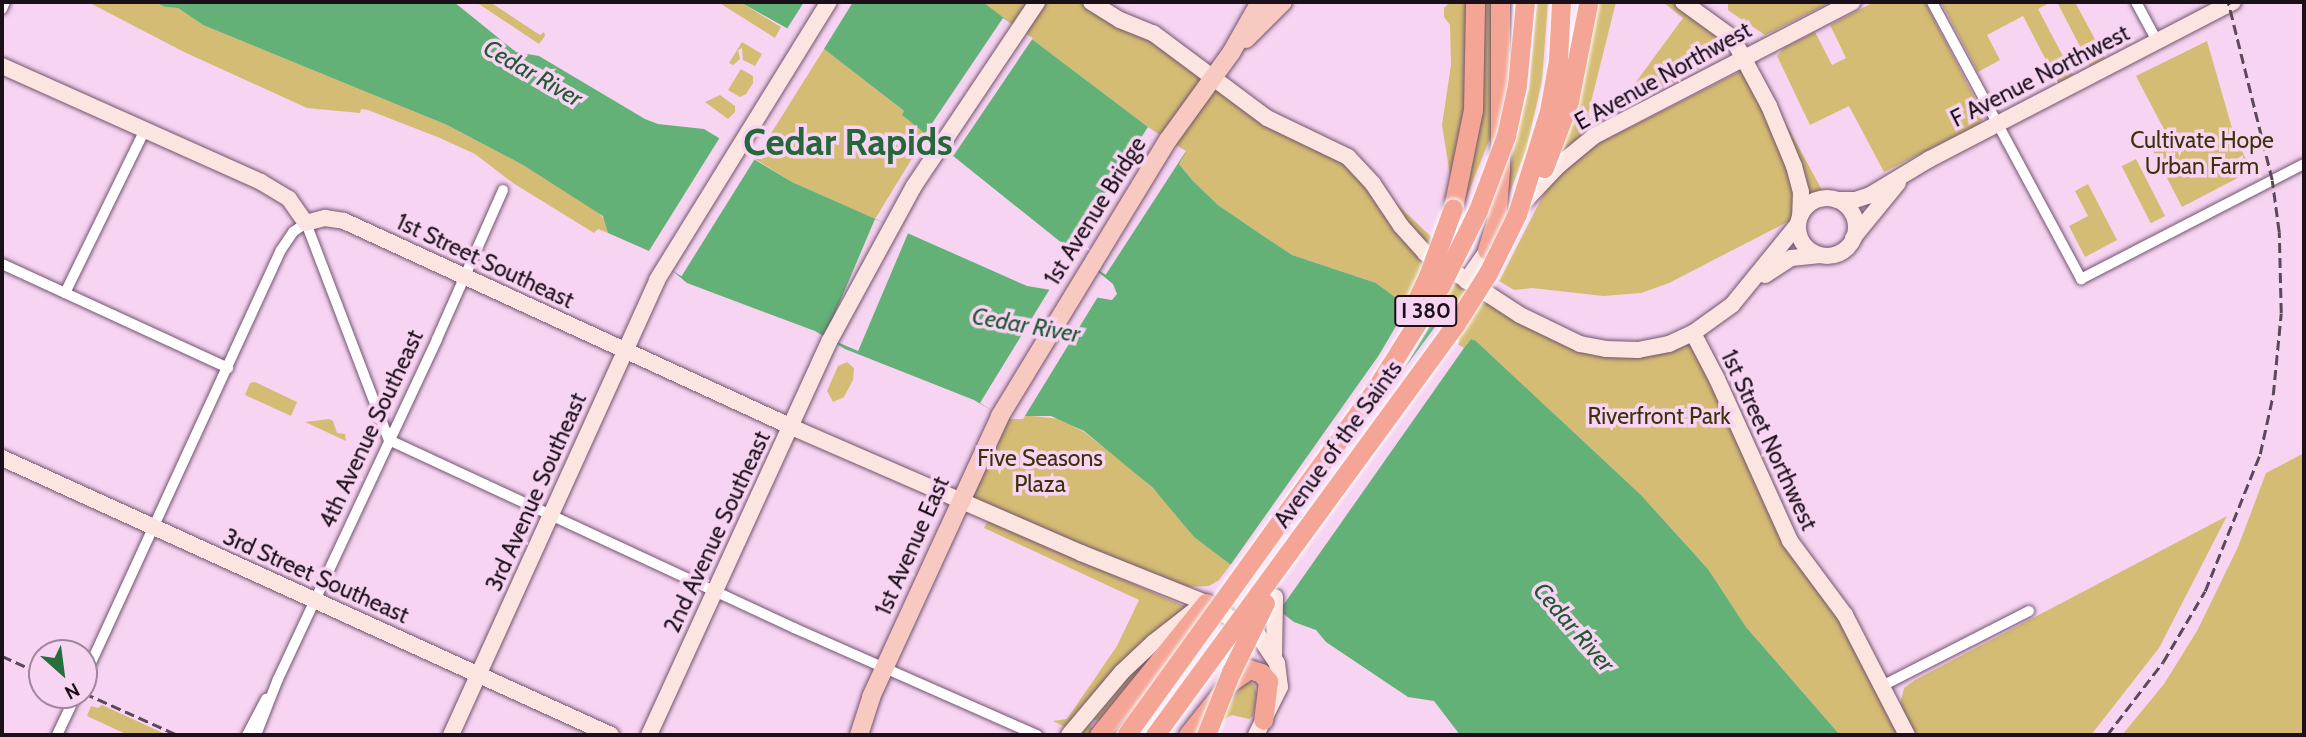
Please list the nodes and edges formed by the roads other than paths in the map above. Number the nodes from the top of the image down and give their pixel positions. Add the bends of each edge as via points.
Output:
1 (5, 2) edge
2 (829, 2) edge
3 (1037, 2) edge
4 (1091, 2) edge
5 (1260, 2) edge
6 (1283, 2) edge
7 (1475, 2) edge
8 (1500, 2) edge
9 (1525, 2) edge
10 (1561, 2) edge
11 (1588, 2) edge
12 (1684, 2) edge
13 (1852, 2) edge
14 (1932, 2) edge
15 (2136, 2) edge
16 (2233, 2) edge
17 (2, 9) edge
18 (2157, 41) junction
19 (1231, 53) junction
20 (1743, 57) junction
21 (2, 66) edge
22 (1213, 78) junction
23 (1997, 124) junction
24 (145, 130) junction
25 (2304, 164) edge
26 (1794, 166) junction
27 (1906, 173) junction
28 (502, 190) dead end
29 (1833, 199) junction
30 (1517, 214) junction
31 (1799, 220) junction
32 (306, 223) junction
33 (1853, 238) junction
34 (1487, 250) junction
35 (1818, 255) junction
36 (2, 264) edge
37 (464, 276) junction
38 (1466, 281) junction
39 (1751, 284) junction
40 (65, 293) junction
41 (1693, 333) junction
42 (625, 352) junction
43 (228, 368) junction
44 (999, 416) joint
45 (1352, 422) junction
46 (790, 426) junction
47 (388, 440) junction
48 (2, 458) edge
49 (959, 499) junction
50 (551, 514) junction
51 (156, 528) junction
52 (1296, 543) junction
53 (715, 591) junction
54 (1275, 597) dead end
55 (314, 599) junction
56 (1206, 603) junction
57 (2029, 611) dead end
58 (1254, 632) junction
59 (98, 649) edge
60 (1274, 655) junction
61 (885, 666) junction
62 (478, 675) junction
63 (275, 684) junction
64 (1882, 686) junction
65 (871, 697) junction
66 (69, 709) edge
67 (1260, 727) edge
68 (1195, 734) edge
69 (57, 735) edge
70 (247, 735) edge
71 (256, 735) edge
72 (451, 735) edge
73 (611, 735) edge
74 (649, 735) edge
75 (845, 735) edge
76 (859, 735) edge
77 (1037, 735) edge
78 (1069, 735) edge
79 (1099, 735) edge
80 (1126, 735) edge
81 (1155, 735) edge
82 (1907, 735) edge

1 - 17 street
2 - 42 main road, 3rd Avenue Southeast via 664,268
3 - 46 main road, 2nd Avenue Southeast via 891,226
4 - 22 main road, 1st Street Northwest via 1153,33
5 - 19 main road
6 - 19 main road
7 - 45 highway, bridge via 1473,110 1453,208 1418,298
8 - 34 highway via 1500,169 1496,221
9 - 45 highway, Avenue of the Saints / I 380, bridge via 1517,85 1492,176 1441,285
10 - 30 highway, Avenue of the Saints / I 380, bridge via 1549,111
11 - 30 highway, bridge via 1566,110 1548,160
12 - 20 main road via 1730,36
13 - 20 main road, E Avenue Northwest
14 - 23 street
15 - 18 street
16 - 18 main road, F Avenue Northwest
18 - 23 main road, F Avenue Northwest
19 - 22 main road, 1st Avenue Bridge
20 - 26 main road
20 - 34 main road, E Avenue Northwest via 1582,145 1540,183
21 - 24 main road
22 - 38 main road, 1st Street Northwest via 1267,118 1348,157 1416,245
22 - 44 main road, 1st Avenue Bridge via 1168,140
23 - 25 street via 2081,279
23 - 27 main road, F Avenue Northwest
24 - 32 main road via 281,192
24 - 40 street
26 - 29 main road via 1812,188
26 - 31 main road via 1801,191
27 - 29 main road, F Avenue Northwest via 1863,197
27 - 33 main road, F Avenue Northwest
28 - 37 street, 4th Avenue Southeast
29 - 31 main road via 1809,204
29 - 33 main road via 1852,213
30 - 52 highway, Avenue of the Saints / I 380, bridge via 1455,325
31 - 35 main road via 1803,245
31 - 39 main road
32 - 37 main road, 1st Street Southeast via 326,218 344,221
32 - 43 street via 285,242
32 - 47 street
33 - 35 main road via 1845,250
34 - 38 main road, E Avenue Northwest
35 - 39 main road via 1791,258
36 - 40 street
37 - 42 main road, 1st Street Southeast
37 - 47 street, 4th Avenue Southeast
38 - 41 main road, 1st Street Northwest via 1520,315 1580,344 1638,350
39 - 41 main road via 1732,305
40 - 43 street
41 - 64 main road, 1st Street Northwest via 1790,541 1845,615
42 - 46 main road, 1st Street Southeast
42 - 50 main road, 3rd Avenue Southeast
43 - 51 street
44 - 49 main road, 1st Avenue East
45 - 80 highway, Avenue of the Saints / I 380, bridge
46 - 49 main road, 1st Street Southeast
46 - 53 main road, 2nd Avenue Southeast
47 - 50 street
47 - 55 street, 4th Avenue Southeast
48 - 51 main road, 3rd Street Southeast
49 - 56 main road, 1st Street Southeast
49 - 61 main road, 1st Avenue East
50 - 53 street
50 - 62 main road, 3rd Avenue Southeast
51 - 55 main road, 3rd Street Southeast
51 - 59 street
52 - 68 highway, bridge
52 - 81 highway, Avenue of the Saints / I 380, bridge
53 - 61 street
53 - 74 main road, 2nd Avenue Southeast
54 - 60 main road
55 - 62 main road, 3rd Street Southeast
55 - 63 street, 4th Avenue Southeast
56 - 58 main road, 1st Street Southeast
56 - 78 main road via 1138,656
56 - 79 highway
57 - 64 street
58 - 60 main road, 1st Street Southeast
58 - 68 highway
60 - 67 main road via 1280,687
61 - 65 main road, 1st Avenue East
61 - 77 street
62 - 72 main road, 3rd Avenue Southeast
62 - 73 main road, 3rd Street Southeast
63 - 70 street, 4th Avenue Southeast
63 - 71 street, 4th Avenue Southeast
64 - 82 main road, 1st Street Northwest
65 - 75 main road, 1st Avenue East
65 - 76 main road, 1st Avenue East
66 - 69 street
67 - 68 highway via 1268,681 1249,669 1238,674

